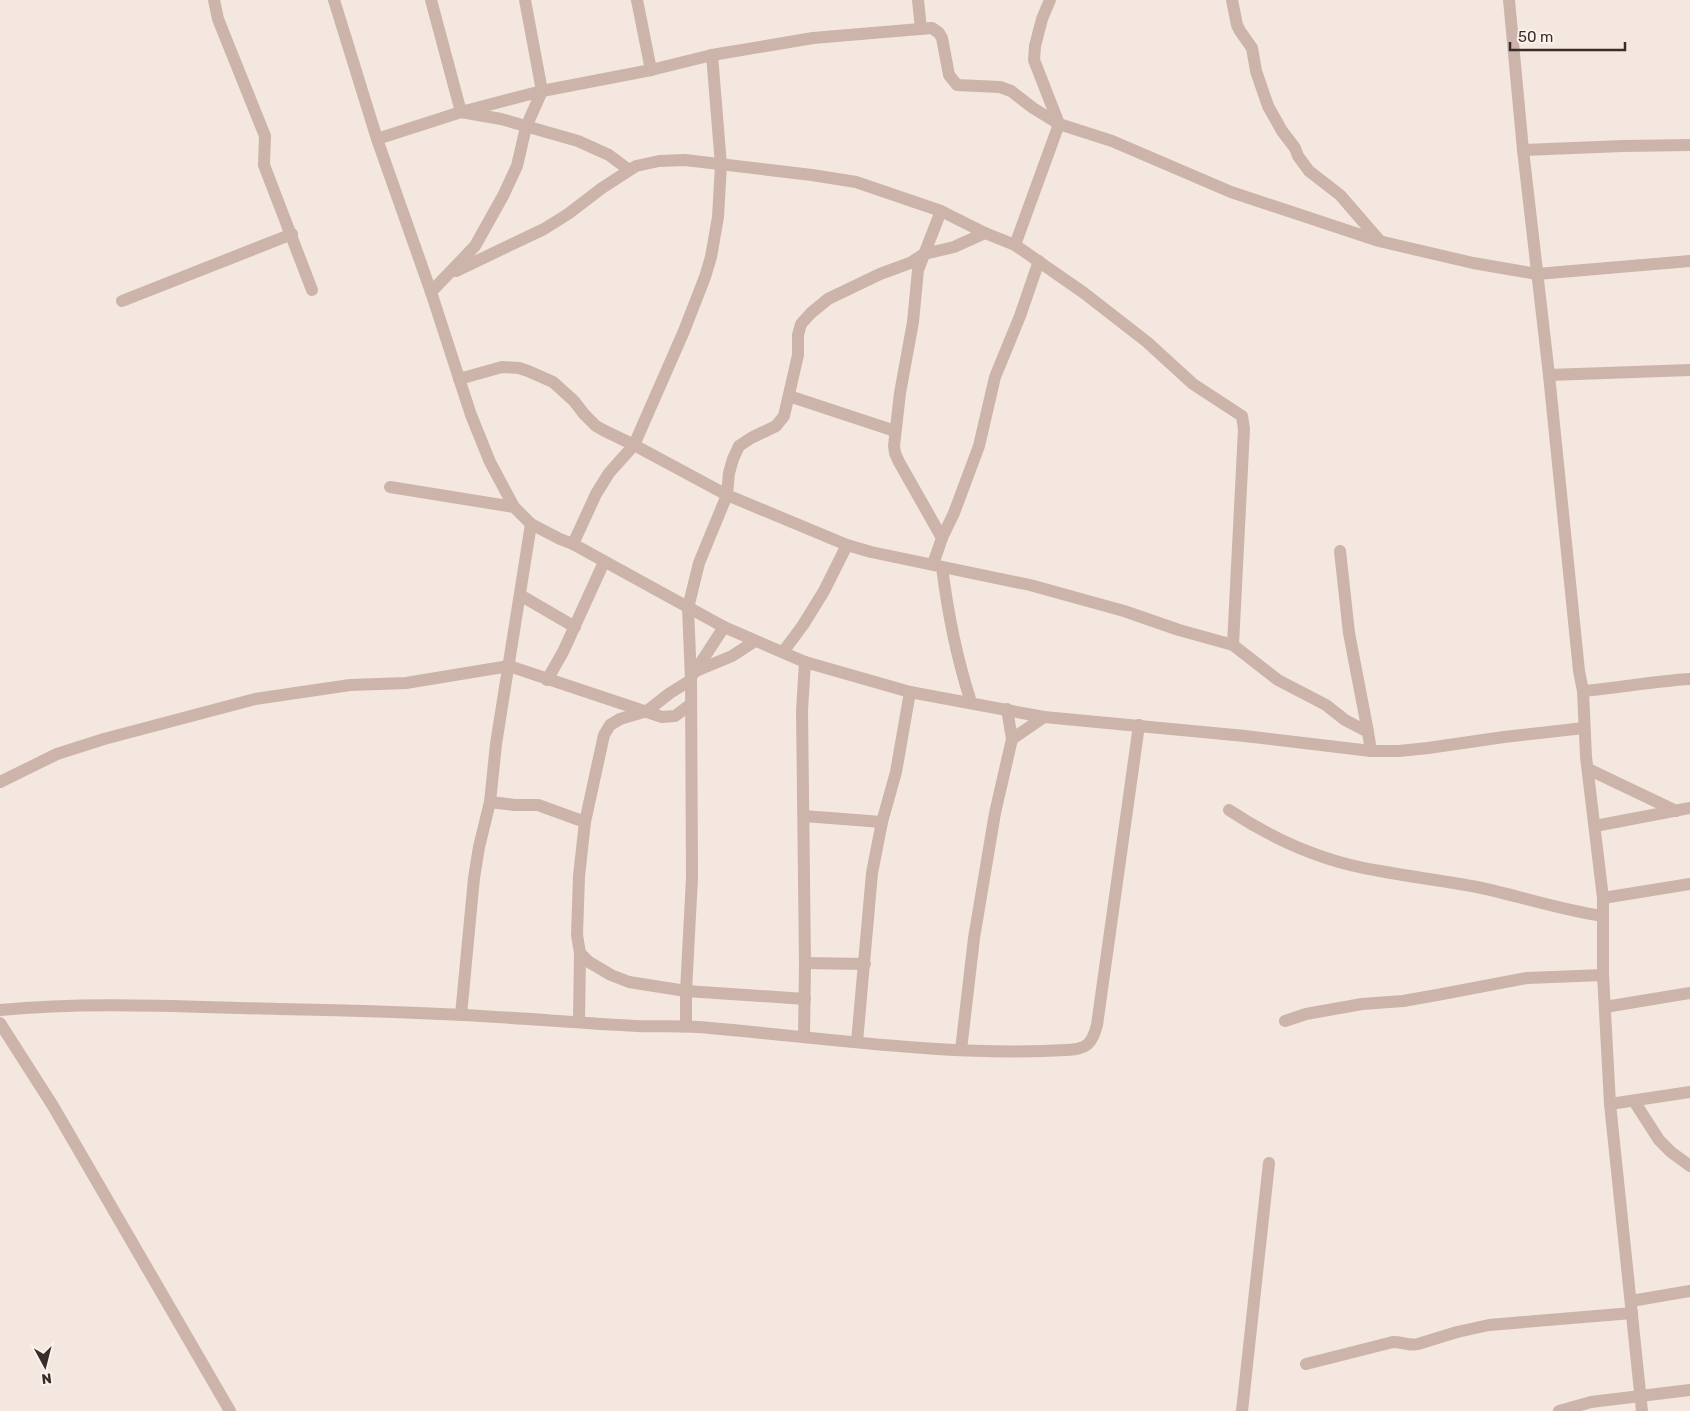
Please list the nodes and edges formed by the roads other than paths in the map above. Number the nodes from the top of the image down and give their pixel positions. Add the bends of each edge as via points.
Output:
1 (214, 0) edge
2 (334, 0) edge
3 (431, 0) edge
4 (525, 0) edge
5 (637, 0) edge
6 (918, 0) edge
7 (1050, 0) edge
8 (1232, 0) edge
9 (1509, 0) edge
10 (921, 29) junction
11 (712, 55) junction
12 (651, 70) junction
13 (542, 91) junction
14 (461, 112) junction
15 (1059, 124) junction
16 (526, 127) junction
17 (377, 139) junction
18 (1690, 145) edge
19 (1523, 150) junction
20 (722, 165) junction
21 (628, 170) junction
22 (941, 211) junction
23 (985, 233) junction
24 (292, 234) junction
25 (1379, 241) junction
26 (1014, 245) junction
27 (924, 254) junction
28 (1039, 261) junction
29 (1690, 261) edge
30 (1537, 274) junction
31 (447, 275) junction
32 (312, 290) dead end
33 (431, 292) junction
34 (122, 301) dead end
35 (1690, 370) edge
36 (1550, 375) junction
37 (459, 379) junction
38 (789, 396) junction
39 (895, 431) junction
40 (634, 445) junction
41 (390, 487) dead end
42 (727, 495) junction
43 (514, 507) junction
44 (531, 524) junction
45 (942, 538) junction
46 (574, 544) junction
47 (847, 545) junction
48 (1340, 551) dead end
49 (604, 562) junction
50 (938, 566) junction
51 (959, 571) junction
52 (945, 590) junction
53 (520, 595) junction
54 (688, 608) junction
55 (574, 626) junction
56 (724, 627) junction
57 (755, 641) junction
58 (1232, 646) junction
59 (783, 652) junction
60 (805, 662) junction
61 (509, 666) junction
62 (692, 676) junction
63 (1690, 679) edge
64 (547, 680) junction
65 (1583, 691) junction
66 (910, 692) junction
67 (971, 702) junction
68 (690, 704) junction
69 (1007, 709) junction
70 (646, 711) junction
71 (1044, 717) junction
72 (1139, 725) junction
73 (1584, 728) junction
74 (1368, 732) junction
75 (1012, 739) junction
76 (1371, 751) junction
77 (1588, 769) junction
78 (0, 782) edge
79 (490, 802) junction
80 (1690, 808) edge
81 (1229, 810) dead end
82 (1676, 811) junction
83 (804, 816) junction
84 (584, 822) junction
85 (882, 822) junction
86 (1595, 826) junction
87 (1690, 884) edge
88 (1603, 898) junction
89 (1604, 916) junction
90 (580, 953) junction
91 (805, 963) junction
92 (865, 964) junction
93 (1603, 975) junction
94 (686, 991) junction
95 (1690, 993) edge
96 (805, 999) junction
97 (1604, 1007) junction
98 (0, 1010) edge
99 (462, 1015) junction
100 (1285, 1021) dead end
101 (579, 1022) junction
102 (0, 1023) edge
103 (686, 1026) junction
104 (804, 1037) junction
105 (857, 1042) junction
106 (961, 1050) junction
107 (1690, 1092) edge
108 (1634, 1101) junction
109 (1610, 1104) junction
110 (1269, 1163) dead end
111 (1690, 1166) edge
112 (1690, 1291) edge
113 (1631, 1307) junction
114 (1306, 1364) dead end
115 (1690, 1390) edge
116 (1641, 1396) junction
117 (230, 1411) edge
118 (1242, 1411) edge
119 (1559, 1411) edge
120 (1642, 1411) edge

1 - 24 street via 218,19 264,136 264,165
2 - 17 street
3 - 14 street
4 - 13 street
5 - 12 street
6 - 10 street
7 - 15 street via 1042,19 1034,60
8 - 25 street via 1240,32 1252,48 1268,106 1282,131 1310,171 1340,195
9 - 19 street
10 - 11 street via 813,38
10 - 15 street via 932,28 942,38 949,75 957,85 1000,87 1011,91
11 - 12 street
11 - 20 street
12 - 13 street
13 - 14 street
13 - 16 street
14 - 16 street
14 - 17 street
15 - 25 street via 1112,141 1231,192
15 - 26 street
16 - 21 street via 578,141 609,155
16 - 31 street via 518,166 503,196 474,246
17 - 33 street
18 - 19 street
19 - 30 street
20 - 21 street via 685,160 659,161
20 - 22 street via 856,182
20 - 40 street via 711,257 684,331
21 - 31 street via 544,229
22 - 23 street
22 - 27 street
23 - 26 street
23 - 27 street via 954,247
24 - 32 street
24 - 34 street
25 - 30 street
26 - 28 street
27 - 38 street via 828,299 811,313 801,324 798,335 798,356
27 - 39 street via 916,284
28 - 45 street via 996,377 979,446
28 - 58 street via 1147,342 1193,384 1242,416 1244,428
29 - 30 street
30 - 36 street
31 - 33 street
33 - 37 street
35 - 36 street
36 - 65 street
37 - 40 street via 502,367 528,371 553,382 596,426
37 - 43 street via 490,462
38 - 39 street
38 - 42 street via 784,416 776,426 740,446 729,473
39 - 45 street via 895,453
40 - 42 street
40 - 46 street via 599,489
41 - 43 street
42 - 47 street
42 - 54 street via 699,562
43 - 44 street
44 - 46 street
44 - 53 street
45 - 50 street
46 - 49 street
47 - 50 street
47 - 59 street via 824,591
48 - 74 street via 1349,633
49 - 54 street
49 - 55 street
50 - 51 street
50 - 52 street
51 - 52 street
51 - 58 street via 1030,585
52 - 67 street via 958,661
53 - 55 street
53 - 61 street
54 - 56 street
54 - 62 street
55 - 64 street via 564,652
56 - 57 street
56 - 62 street
57 - 59 street
57 - 62 street
58 - 74 street via 1278,680
59 - 60 street
60 - 66 street
60 - 83 street via 802,711
61 - 64 street
61 - 78 street via 396,685 350,685 255,699 57,754
61 - 79 street
62 - 68 street
62 - 70 street
63 - 65 street
64 - 70 street
65 - 73 street
66 - 67 street
66 - 85 street via 896,772
67 - 69 street
68 - 70 street via 670,718
68 - 94 street via 692,878
69 - 71 street
69 - 75 street
70 - 84 street via 620,719 610,725 604,735
71 - 72 street
71 - 75 street
72 - 76 street
72 - 106 street via 1102,995 1092,1041 1082,1048 1067,1050
73 - 76 street via 1428,748
73 - 77 street
74 - 76 street
75 - 106 street via 977,918
77 - 82 street
77 - 86 street
79 - 84 street via 538,805
79 - 99 street via 474,878
80 - 82 street
81 - 89 street via 1272,836 1340,862 1380,872 1485,889 1575,912
82 - 86 street
83 - 85 street
83 - 91 street
84 - 90 street via 577,916
85 - 92 street via 872,873
86 - 88 street
87 - 88 street
88 - 89 street
89 - 93 street
90 - 94 street via 589,962 622,980
90 - 101 street
91 - 92 street
91 - 96 street
92 - 105 street
93 - 97 street
93 - 100 street via 1527,978 1428,997 1354,1005
94 - 96 street
94 - 103 street
95 - 97 street
96 - 104 street
97 - 109 street
98 - 99 street via 76,1006
99 - 101 street
101 - 103 street
102 - 117 street via 53,1106
103 - 104 street
104 - 105 street
105 - 106 street
107 - 108 street
108 - 109 street
108 - 111 street via 1659,1140
109 - 113 street
110 - 118 street
112 - 113 street
113 - 114 street via 1489,1324 1418,1344 1393,1342
113 - 116 street
115 - 116 street
116 - 119 street via 1591,1402
116 - 120 street

